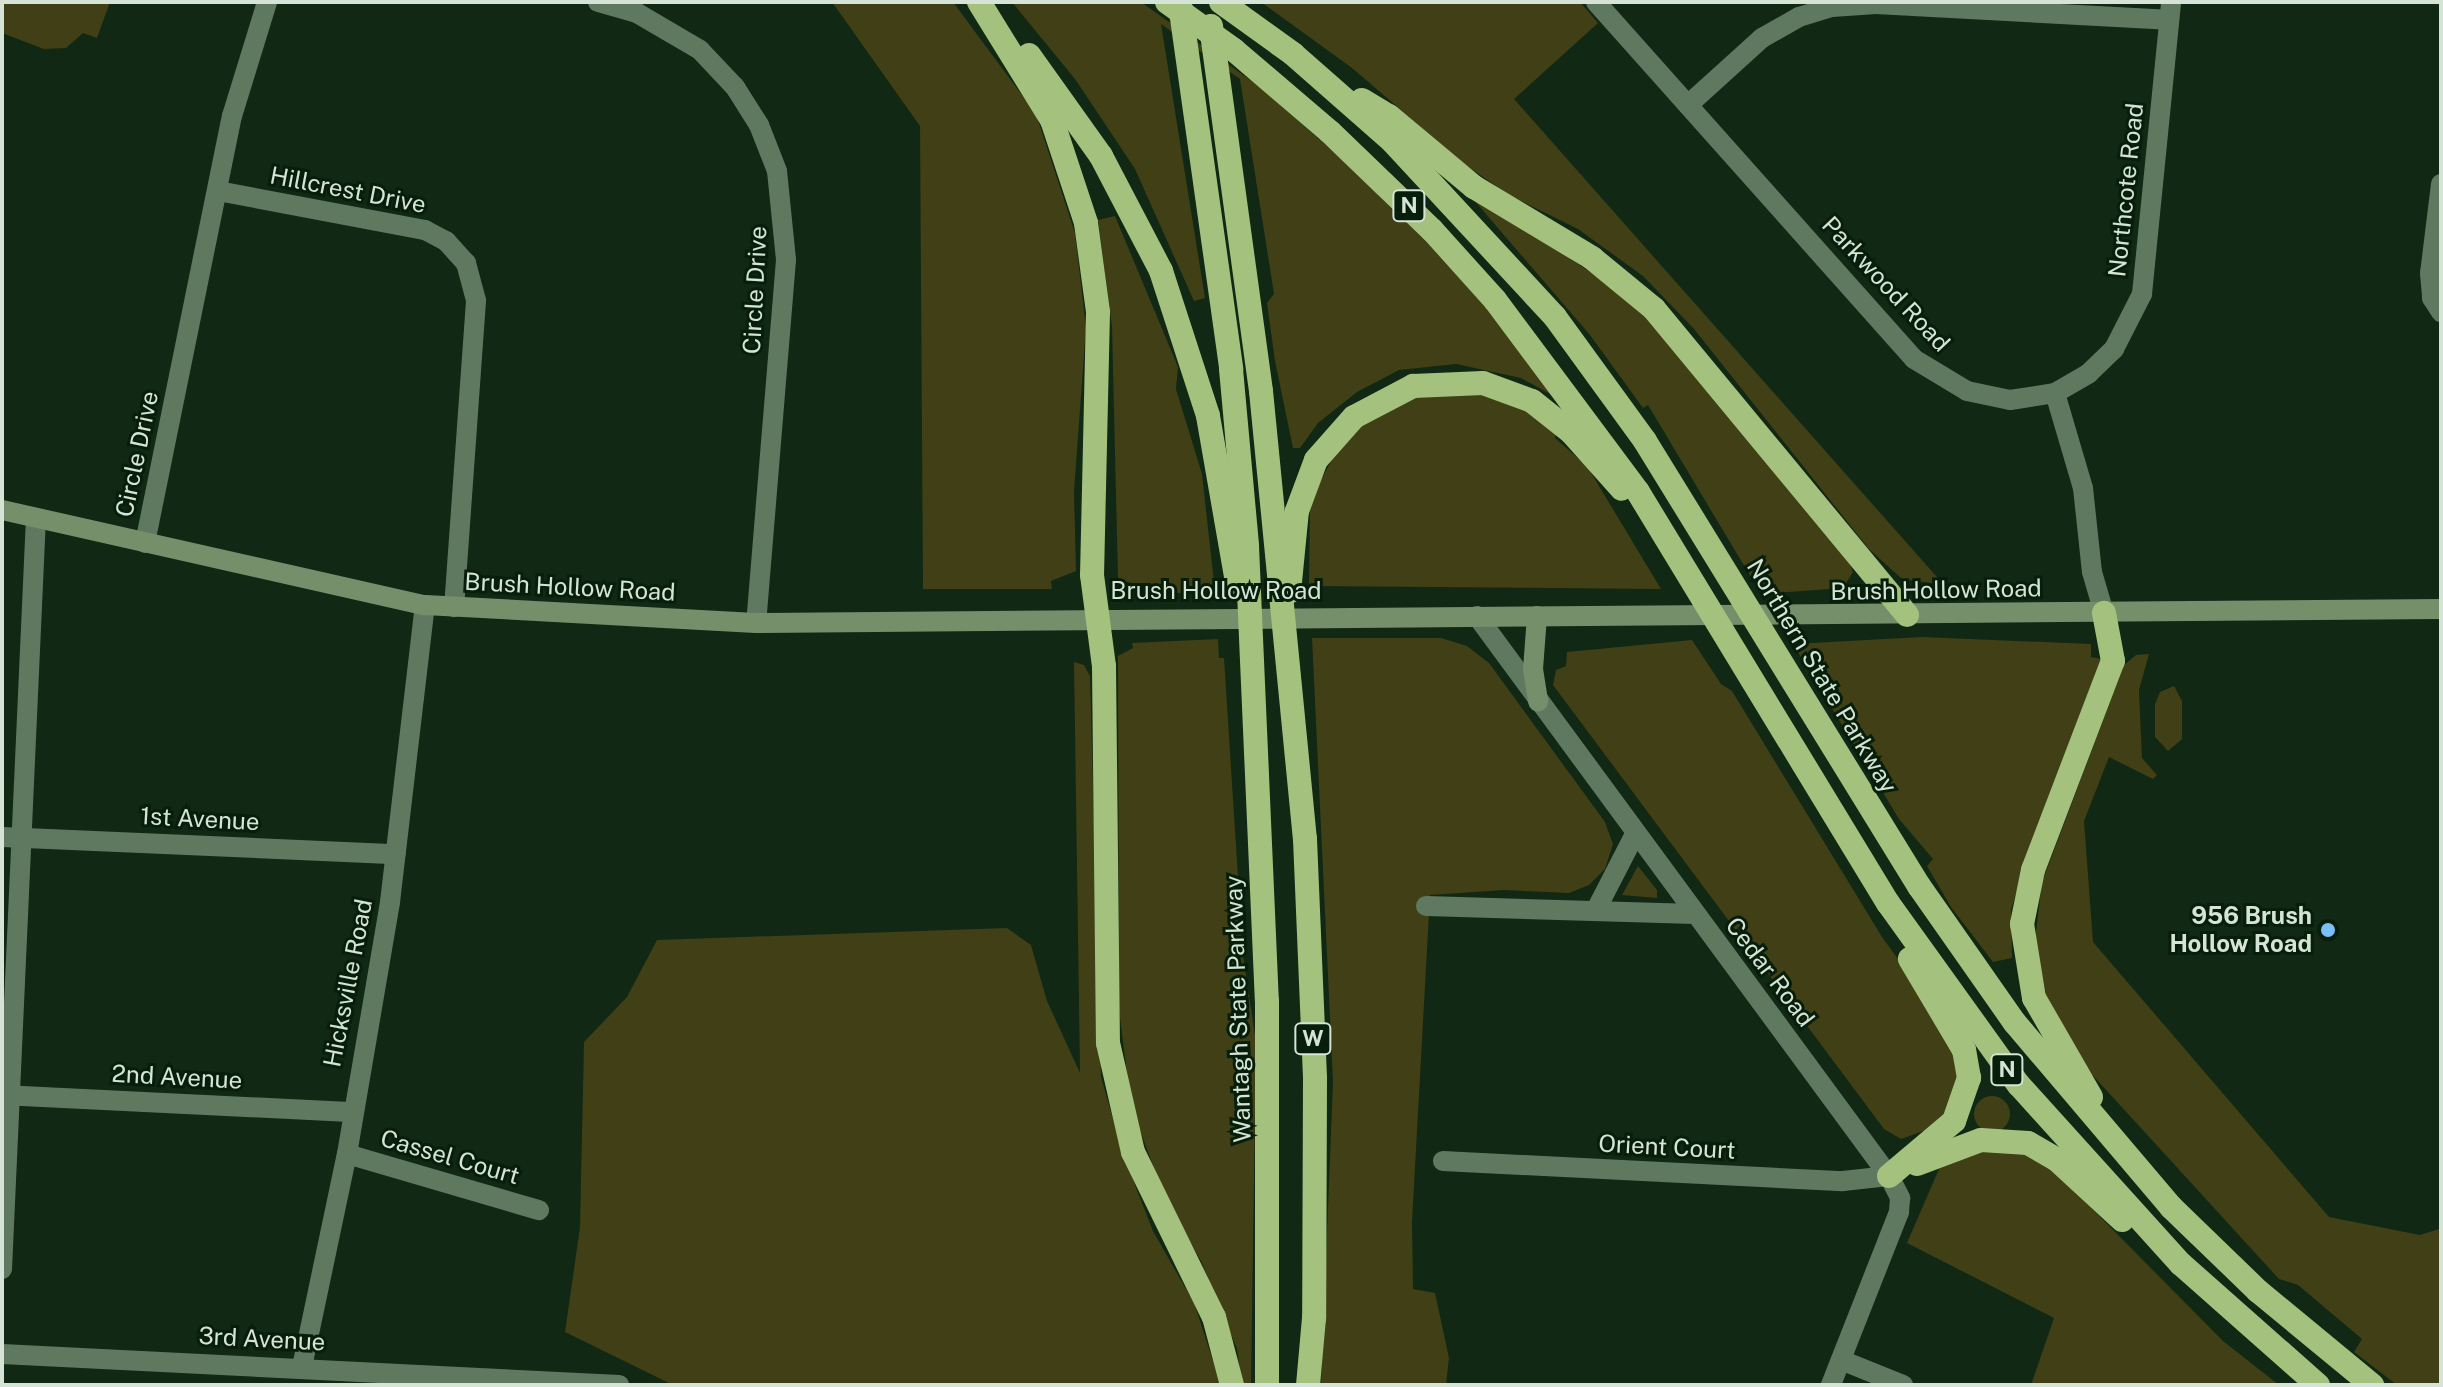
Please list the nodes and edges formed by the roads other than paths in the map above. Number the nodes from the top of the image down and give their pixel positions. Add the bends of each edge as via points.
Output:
1 (267, 2) edge
2 (598, 2) edge
3 (980, 2) edge
4 (1167, 2) edge
5 (1179, 2) edge
6 (1207, 2) edge
7 (1221, 2) edge
8 (1596, 2) edge
9 (2170, 11) edge
10 (1320, 77) junction
11 (1688, 105) junction
12 (2441, 184) edge
13 (218, 191) junction
14 (2441, 312) edge
15 (2055, 393) junction
16 (2, 510) edge
17 (36, 518) junction
18 (1668, 537) junction
19 (145, 543) junction
20 (1284, 544) junction
21 (1238, 546) junction
22 (425, 605) junction
23 (454, 607) junction
24 (2441, 609) edge
25 (2104, 613) junction
26 (1907, 615) junction
27 (1477, 616) junction
28 (1537, 616) junction
29 (1096, 618) junction
30 (756, 623) junction
31 (1538, 702) junction
32 (1635, 834) junction
33 (12, 837) edge
34 (396, 854) junction
35 (1858, 855) junction
36 (1426, 906) dead end
37 (1597, 908) junction
38 (1695, 914) junction
39 (6, 1095) edge
40 (350, 1112) junction
41 (347, 1154) junction
42 (1443, 1161) dead end
43 (2133, 1165) junction
44 (1889, 1176) junction
45 (539, 1210) dead end
46 (2181, 1264) junction
47 (2, 1269) edge
48 (2, 1354) edge
49 (1841, 1360) junction
50 (302, 1367) junction
51 (619, 1385) edge
52 (1232, 1385) edge
53 (1267, 1385) edge
54 (1308, 1385) edge
55 (1831, 1385) edge
56 (1903, 1385) edge
57 (2318, 1385) edge
58 (2372, 1385) edge

1 - 13 street, Circle Drive via 232,116
2 - 30 street, Circle Drive via 637,13 700,50 735,87 759,125 777,171 786,260
3 - 21 highway via 1055,88 1146,237 1199,380
3 - 29 highway via 1052,120 1086,223 1098,312 1092,575
4 - 18 highway, N via 1297,102 1432,230 1537,352
5 - 21 highway via 1231,369
6 - 20 highway
7 - 10 highway, Northern State Parkway / N
8 - 11 street, Parkwood Road
9 - 11 street via 1832,7 1799,17 1762,38
9 - 15 street, Northcote Road via 2142,294 2114,349 2089,373
10 - 26 highway via 1389,116 1474,187 1592,258 1634,290 1690,347
10 - 43 highway, Northern State Parkway / N via 1425,172 1546,307 1616,399 1981,978
11 - 15 street, Parkwood Road via 1914,359 1967,391 2010,400
12 - 14 street via 2430,273 2432,298
13 - 19 street, Circle Drive
13 - 23 street, Hillcrest Drive via 425,230 446,241 466,263 476,301
15 - 25 street via 2083,488 2092,572
16 - 17 main road, Brush Hollow Road
17 - 19 main road, Brush Hollow Road
17 - 33 street
18 - 20 highway via 1545,409 1502,388 1448,381 1381,398 1340,428 1307,477
18 - 35 highway, N
19 - 22 main road, Brush Hollow Road
20 - 54 highway, W via 1287,694 1305,839 1314,1063 1314,1318
21 - 53 highway, Wantagh State Parkway / W via 1249,631 1270,1134
22 - 23 main road, Brush Hollow Road
22 - 34 street, Hicksville Road
23 - 30 main road, Brush Hollow Road
24 - 25 main road, Brush Hollow Road
25 - 26 main road, Brush Hollow Road
25 - 43 highway via 2113,661 2033,870 2023,943 2043,1019
26 - 28 main road, Brush Hollow Road
27 - 28 main road, Brush Hollow Road
27 - 29 main road, Brush Hollow Road
27 - 31 street, Cedar Road
28 - 31 main road via 1533,669
29 - 30 main road, Brush Hollow Road
29 - 52 highway via 1104,666 1108,1043 1120,1111 1155,1206 1214,1317
31 - 32 street, Cedar Road
32 - 37 street
32 - 38 street, Cedar Road
33 - 34 street, 1st Avenue
33 - 39 street
34 - 40 street, Hicksville Road
35 - 44 highway via 1968,1064 1967,1093 1954,1121
35 - 46 highway, N via 1934,971 2019,1085
36 - 37 street
37 - 38 street
38 - 44 street, Cedar Road
39 - 40 street, 2nd Avenue
39 - 47 street
40 - 41 street, Hicksville Road
41 - 45 street, Cassel Court
41 - 50 street, Hicksville Road
42 - 44 street, Orient Court via 1843,1181
43 - 58 highway, Northern State Parkway / N via 2258,1291
44 - 46 highway via 1981,1140 2028,1143 2056,1159 2091,1196
44 - 49 street, Cedar Road via 1900,1198 1899,1212
46 - 57 highway, N
48 - 50 street, 3rd Avenue
49 - 55 street, Cedar Road
49 - 56 street
50 - 51 street, 3rd Avenue

